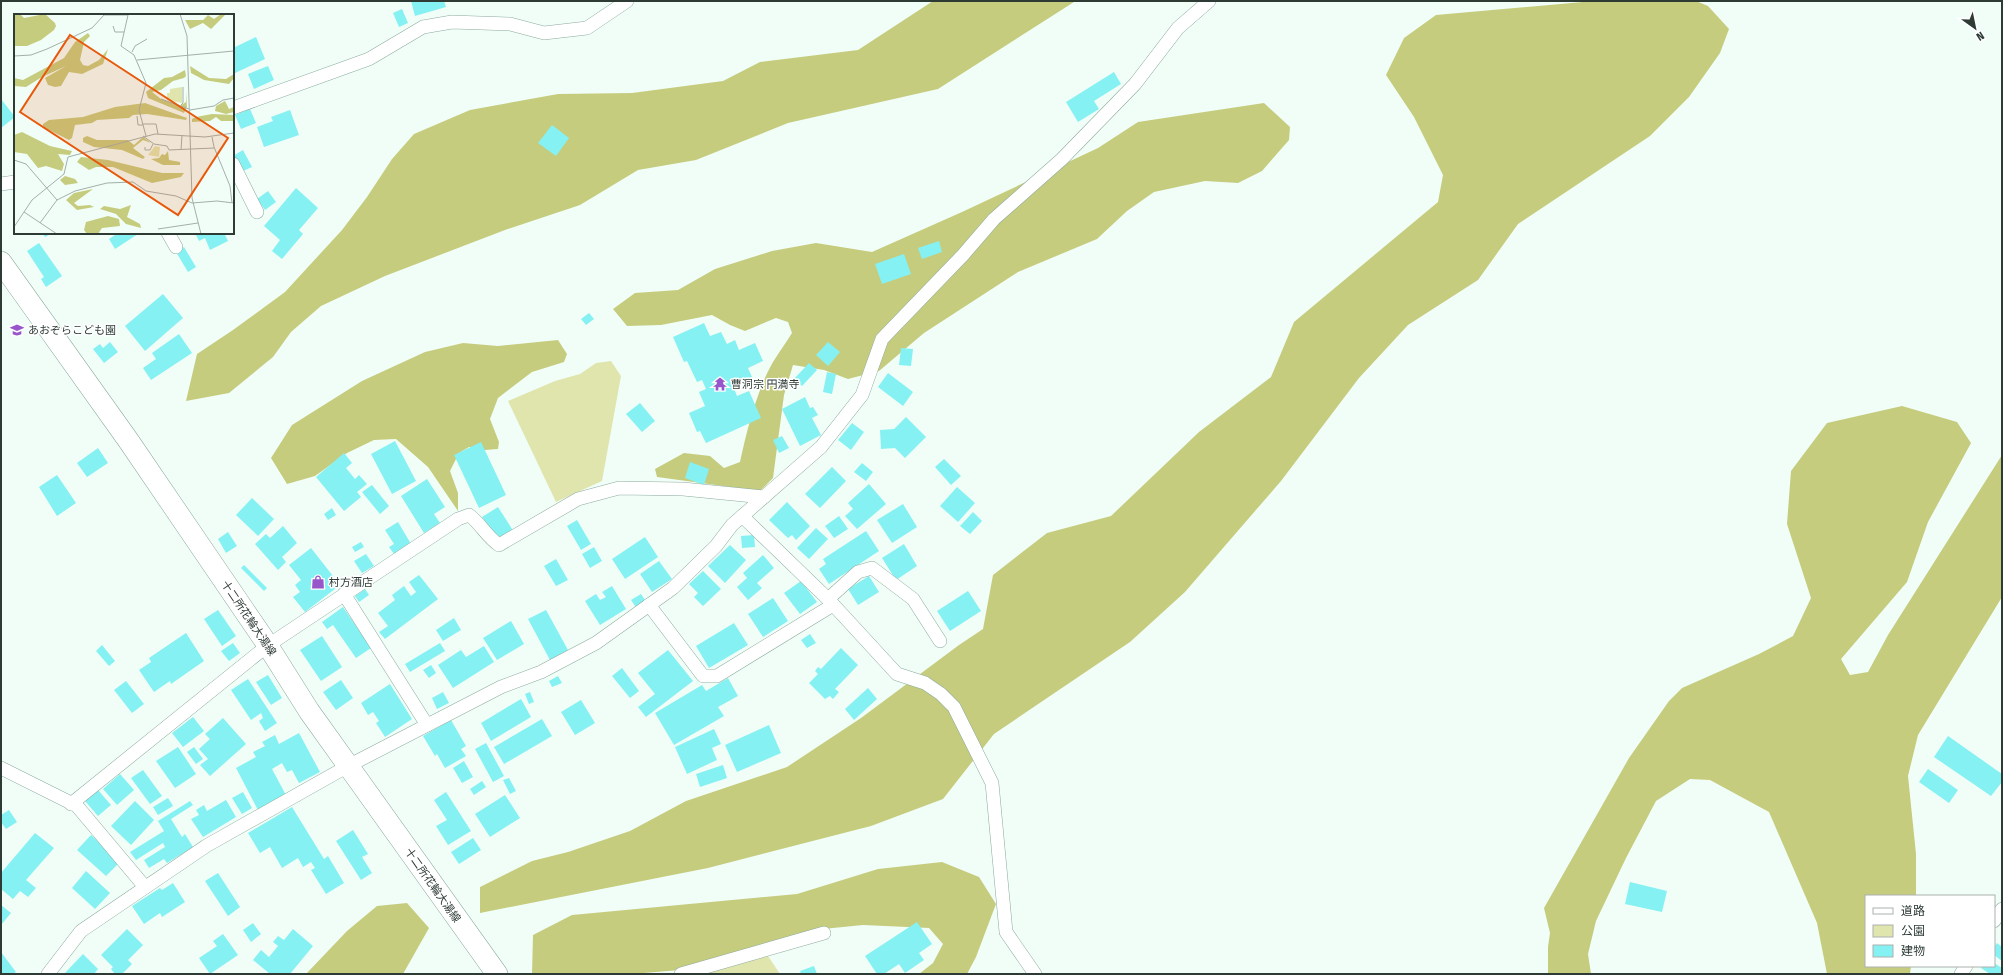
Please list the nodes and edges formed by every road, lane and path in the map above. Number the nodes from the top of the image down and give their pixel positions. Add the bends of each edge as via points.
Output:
1 (627, 1) edge
2 (1209, 1) edge
3 (234, 108) edge
4 (234, 166) edge
5 (14, 182) edge
6 (1, 184) edge
7 (257, 212) dead end
8 (169, 234) edge
9 (176, 248) dead end
10 (1, 262) edge
11 (764, 497) junction
12 (742, 516) junction
13 (344, 594) junction
14 (831, 602) junction
15 (649, 606) junction
16 (940, 641) dead end
17 (268, 646) junction
18 (427, 725) junction
19 (348, 766) junction
20 (1, 768) edge
21 (72, 804) junction
22 (145, 887) junction
23 (2002, 909) edge
24 (1995, 920) edge
25 (824, 934) dead end
26 (48, 974) edge
27 (497, 974) edge
28 (681, 974) edge
29 (1035, 974) edge

1 - 3 street via 587,28 544,33 510,24 452,22 423,27 369,60
2 - 11 street via 1178,28 1135,84 1062,159 994,219 882,339 862,395 820,447
4 - 7 street
5 - 6 street
8 - 9 street
10 - 17 main road, 十二所花輪大湯線 via 128,440
11 - 12 street
11 - 13 street via 683,489 619,488 578,499 499,545 479,522 469,515 458,519
12 - 14 street
12 - 15 street via 673,588
13 - 17 street
13 - 18 street
14 - 15 street via 717,676 703,676
14 - 16 street via 858,572 872,568 913,599
14 - 29 street via 898,674 925,683 940,694 954,707 965,726 992,782 1006,932
15 - 18 street via 596,643 541,672 501,687
17 - 19 main road, 十二所花輪大湯線
17 - 21 street
18 - 19 street
19 - 22 street via 212,842
19 - 27 main road, 十二所花輪大湯線
20 - 21 street
21 - 22 street via 77,806
22 - 26 street via 81,932
23 - 24 street
25 - 28 street

